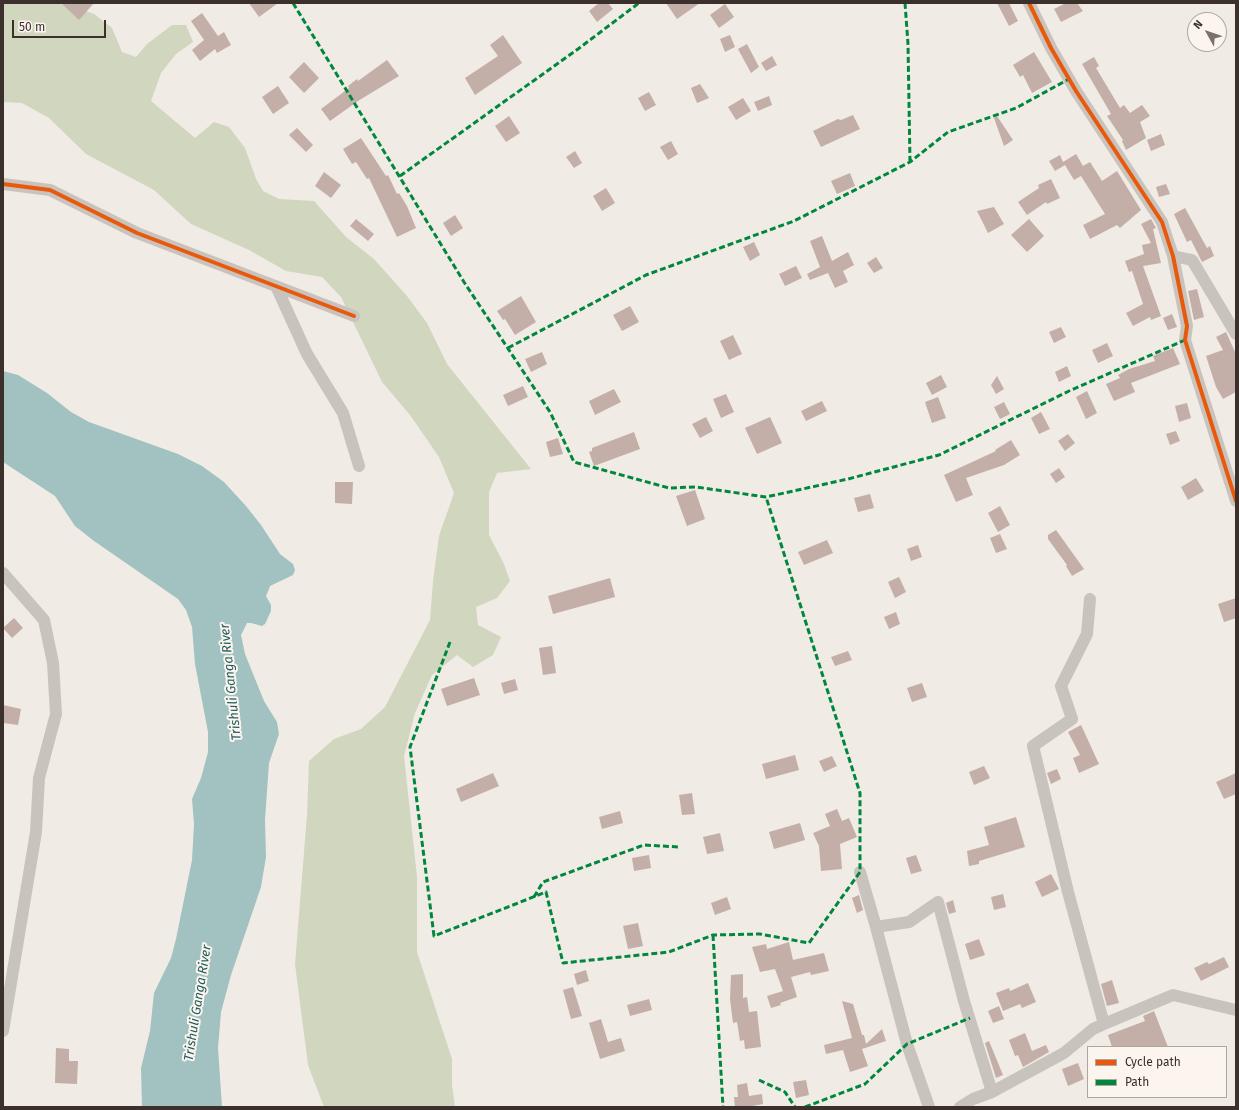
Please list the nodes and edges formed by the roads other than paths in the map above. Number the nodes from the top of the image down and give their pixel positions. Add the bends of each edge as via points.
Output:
1 (1029, 3) edge
2 (3, 184) edge
3 (1173, 256) junction
4 (276, 286) junction
5 (354, 316) dead end
6 (1236, 334) edge
7 (359, 466) dead end
8 (1236, 501) edge
9 (3, 573) edge
10 (1090, 599) dead end
11 (860, 872) dead end
12 (876, 927) junction
13 (1236, 1010) edge
14 (1104, 1024) junction
15 (3, 1031) edge
16 (992, 1092) junction
17 (929, 1107) edge
18 (960, 1107) edge

1 - 3 street via 1076,91 1162,222
2 - 4 street via 50,190 138,233
3 - 6 street via 1192,260
3 - 8 street via 1187,326 1185,340
4 - 5 street
4 - 7 street via 307,354 343,413
9 - 15 street via 44,620 52,663 56,714 40,778 36,832
10 - 14 street via 1087,634 1061,686 1072,719 1033,746 1068,892
11 - 12 street
12 - 16 street via 909,922 938,902
12 - 17 street via 907,1044
13 - 14 street via 1173,995
14 - 16 street via 1093,1029 1064,1053
16 - 18 street

